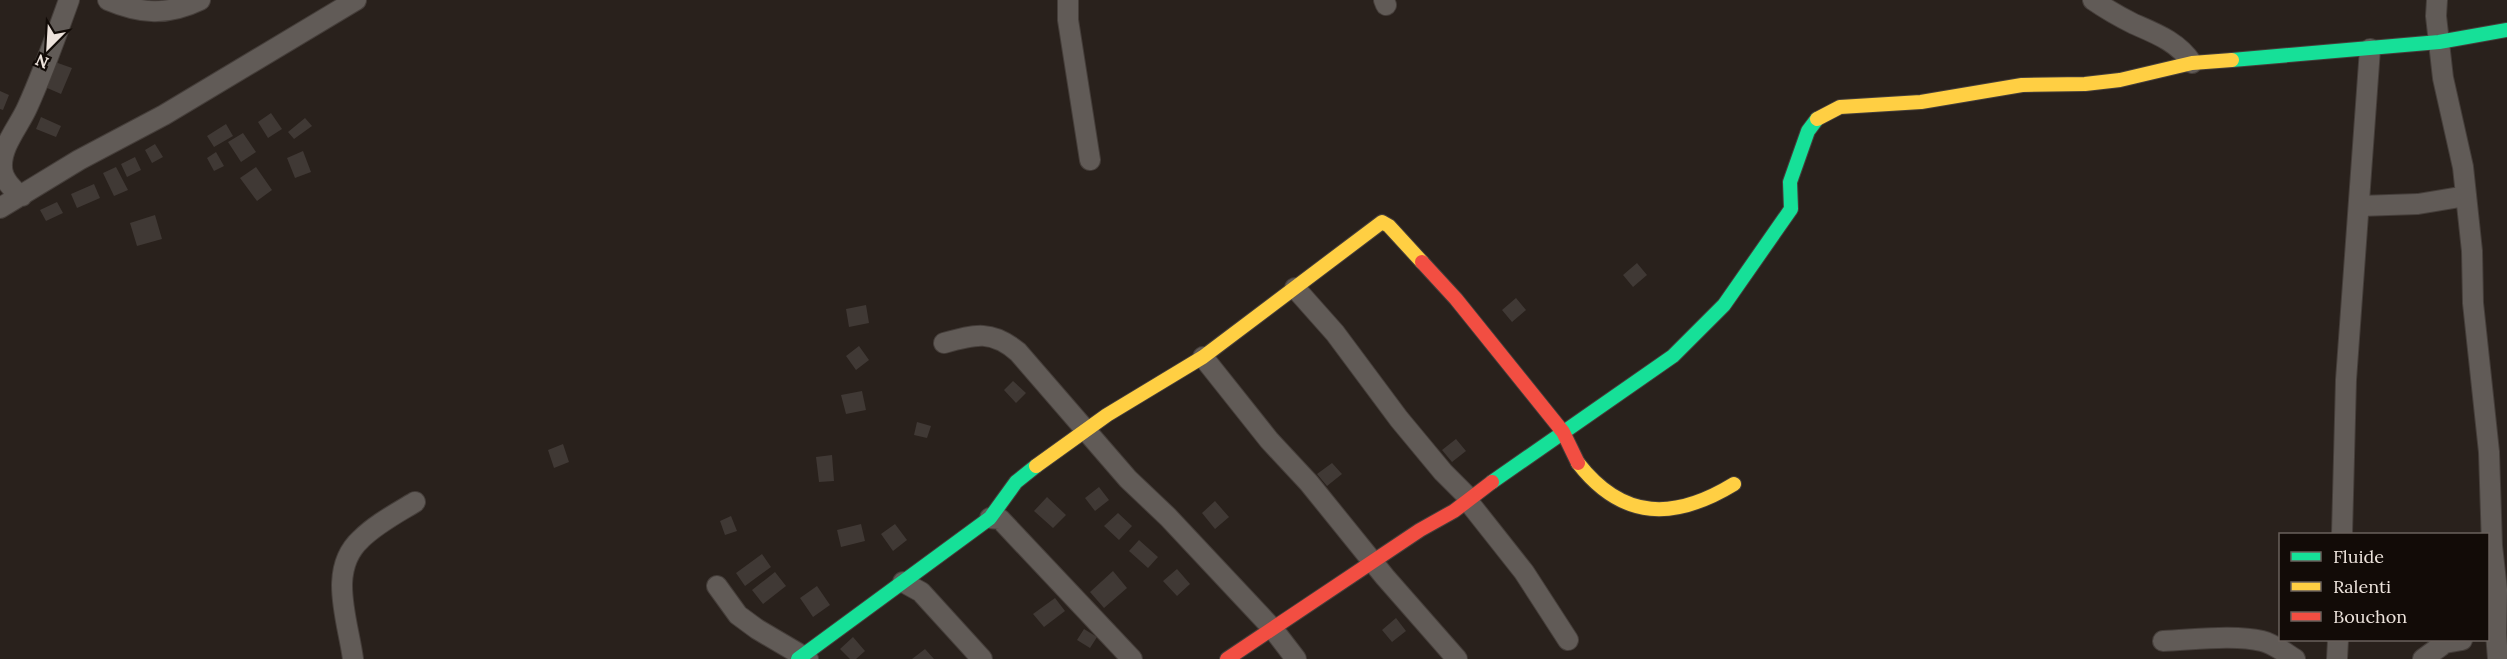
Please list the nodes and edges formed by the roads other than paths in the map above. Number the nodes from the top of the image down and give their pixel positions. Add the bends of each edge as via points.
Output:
1 (69, 0) edge
2 (109, 0) edge
3 (200, 0) edge
4 (356, 0) edge
5 (1068, 0) edge
6 (2093, 0) edge
7 (2437, 0) edge
8 (2507, 30) edge
9 (2439, 42) junction
10 (2370, 49) junction
11 (2192, 63) junction
12 (1090, 160) dead end
13 (22, 196) junction
14 (2466, 196) junction
15 (2360, 206) junction
16 (0, 208) edge
17 (1295, 288) junction
18 (944, 343) dead end
19 (1203, 357) junction
20 (1086, 428) junction
21 (1563, 432) junction
22 (1734, 484) dead end
23 (1469, 498) junction
24 (415, 502) dead end
25 (990, 518) junction
26 (2342, 533) edge
27 (1374, 562) junction
28 (903, 582) junction
29 (717, 586) dead end
30 (1273, 629) junction
31 (2497, 631) edge
32 (1568, 640) dead end
33 (2163, 641) dead end
34 (2338, 641) edge
35 (2454, 641) edge
36 (355, 657) edge
37 (803, 658) edge
38 (982, 659) edge
39 (1132, 659) edge
40 (1227, 659) edge
41 (1296, 659) edge
42 (1457, 659) edge
43 (2295, 659) edge
44 (2337, 659) edge
45 (2423, 659) edge
46 (2498, 659) edge

1 - 13 street via 3,159 4,176
2 - 3 street via 142,12 165,12
4 - 13 street
5 - 12 street
6 - 11 street via 2183,49
7 - 9 street
8 - 9 street
9 - 10 street
9 - 14 street
10 - 11 street
10 - 15 street
11 - 21 street via 2120,80 2022,85 1921,102 1840,107 1826,113 1808,131 1790,182 1791,209 1724,305 1673,356
13 - 16 street
14 - 15 street via 2418,204
14 - 31 street via 2488,452
15 - 26 street via 2346,380
17 - 19 street
17 - 21 street via 1382,222 1449,291
17 - 23 street via 1335,333 1399,419
18 - 20 street via 987,334 1002,340 1018,352
19 - 20 street
19 - 27 street
20 - 25 street via 1016,482
20 - 30 street via 1128,479
21 - 22 street via 1569,452 1583,472 1639,509 1672,508 1720,493
21 - 23 street
23 - 27 street
23 - 32 street
24 - 36 street via 361,538 342,571
25 - 28 street
25 - 39 street via 1000,519
27 - 30 street
27 - 42 street
28 - 37 street
28 - 38 street via 921,592
29 - 37 street via 738,615
30 - 40 street
30 - 41 street
31 - 46 street
33 - 43 street via 2259,640
34 - 44 street
35 - 45 street

